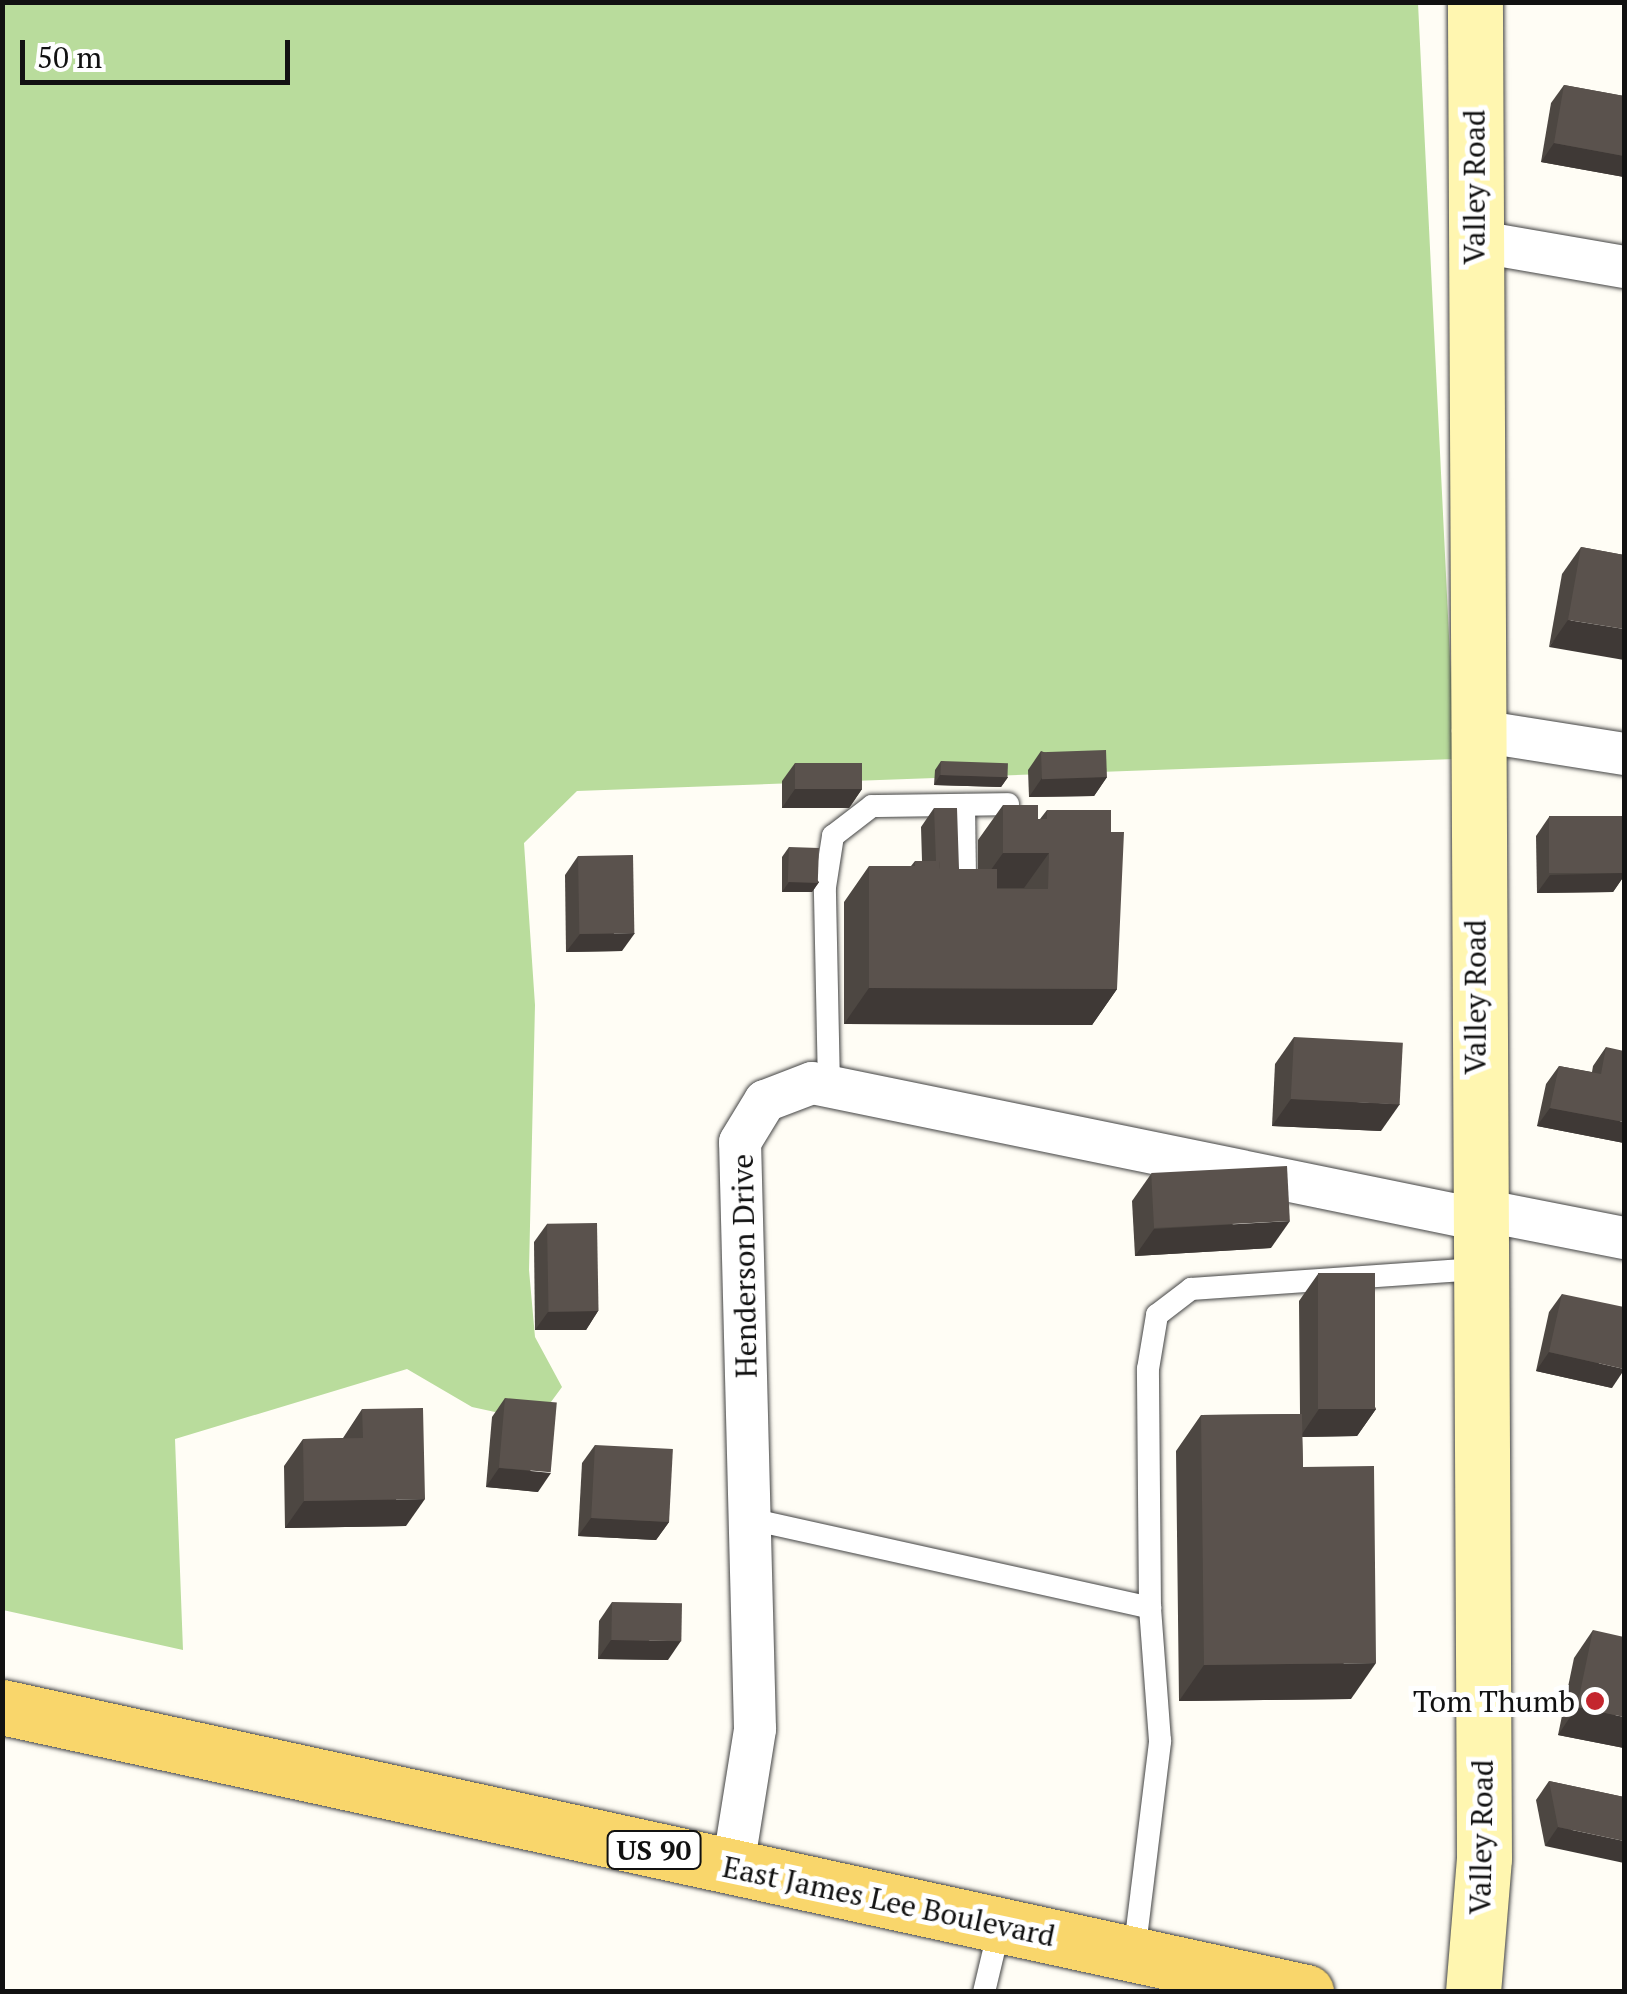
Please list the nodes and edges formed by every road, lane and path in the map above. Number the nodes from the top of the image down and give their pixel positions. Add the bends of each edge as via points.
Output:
1 (1475, 2) edge
2 (1474, 241) junction
3 (1624, 267) edge
4 (1474, 730) junction
5 (1624, 754) edge
6 (964, 804) junction
7 (1008, 804) edge
8 (965, 878) edge
9 (830, 1086) junction
10 (1477, 1233) junction
11 (1624, 1238) edge
12 (750, 1519) junction
13 (1150, 1608) junction
14 (2, 1707) edge
15 (734, 1867) junction
16 (1000, 1925) junction
17 (1134, 1954) junction
18 (984, 1992) edge
19 (1306, 1992) edge
20 (1473, 1992) edge

1 - 2 street, Valley Road
2 - 3 street
2 - 4 street, Valley Road
4 - 5 street
4 - 10 street, Valley Road
6 - 7 lane
6 - 8 lane
6 - 9 lane via 872,806 833,836 826,886
9 - 10 street, Henderson Drive
9 - 12 street, Henderson Drive via 779,1090 755,1113 740,1142
10 - 11 street, Henderson Drive
10 - 13 lane via 1191,1289 1157,1315 1148,1369
10 - 20 street, Valley Road via 1484,1858
12 - 13 lane
12 - 15 street, Henderson Drive via 755,1729
13 - 17 lane via 1160,1741
14 - 15 main road, East James Lee Boulevard / US 90
15 - 16 main road, East James Lee Boulevard / US 90
16 - 17 main road, East James Lee Boulevard / US 90
16 - 18 lane
17 - 19 main road, East James Lee Boulevard / US 90

